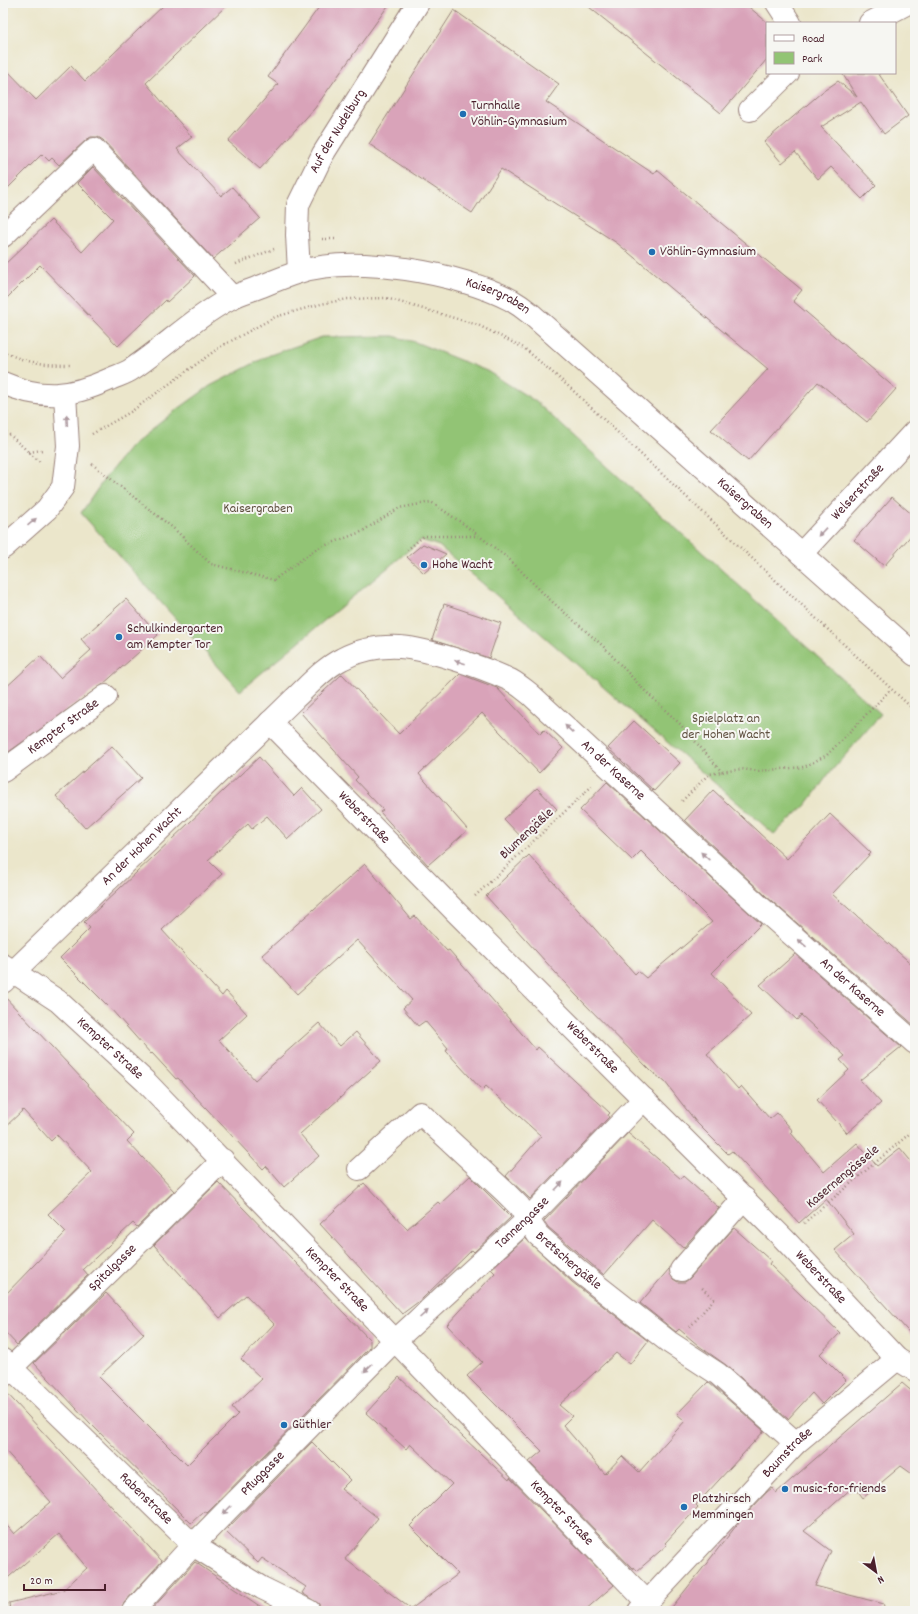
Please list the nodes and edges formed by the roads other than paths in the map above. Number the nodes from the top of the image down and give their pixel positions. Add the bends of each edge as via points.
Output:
1 (418, 3) edge
2 (777, 3) edge
3 (908, 3) edge
4 (789, 22) edge
5 (872, 22) edge
6 (787, 74) edge
7 (750, 110) dead end
8 (3, 236) edge
9 (299, 272) junction
10 (232, 297) junction
11 (3, 383) edge
12 (65, 394) junction
13 (915, 431) edge
14 (3, 548) edge
15 (801, 554) junction
16 (915, 656) edge
17 (106, 696) dead end
18 (270, 722) junction
19 (3, 771) edge
20 (6, 972) edge
21 (915, 1043) edge
22 (644, 1099) junction
23 (223, 1160) junction
24 (359, 1169) dead end
25 (744, 1198) junction
26 (528, 1219) junction
27 (681, 1270) road end
28 (395, 1340) junction
29 (906, 1364) edge
30 (6, 1368) edge
31 (796, 1443) junction
32 (193, 1545) junction
33 (643, 1606) edge
34 (133, 1611) edge
35 (309, 1611) edge

1 - 9 street, Auf der Nudelburg via 323,154 298,205
2 - 4 street
3 - 5 street
6 - 7 street
8 - 10 street via 94,149
9 - 10 street, Kaisergraben
9 - 15 street, Kaisergraben via 336,265 364,264 404,268 457,280 510,300 531,314
10 - 12 street, Kaisergraben via 207,312 131,370 95,386
11 - 12 street, Kaisergraben via 40,394
14 -> 12 street via 47,509 63,487 68,446
13 -> 15 street, Welserstraße
15 - 16 street, Kaisergraben
17 - 19 street, Kempter Straße
18 - 20 street, An der Hohen Wacht
21 -> 18 street, An der Kaserne via 758,905 530,694 509,679 431,653 401,647 382,647 359,652 340,660
18 - 22 street, Weberstraße
20 - 23 street, Kempter Straße via 58,1001 146,1082
22 - 25 street, Weberstraße
26 -> 22 street, Tannengasse
23 - 28 street, Kempter Straße
23 - 30 street, Spitalgasse
24 - 26 street, Bretschergäßle via 420,1113 505,1192
25 - 27 street
25 - 29 street, Weberstraße
28 -> 26 street, Tannengasse
26 - 31 street, Bretschergäßle via 538,1235 580,1272 675,1346 718,1374
28 -> 32 street, Pfluggasse
28 - 33 street, Kempter Straße
29 - 31 street, Baumstraße
30 - 32 street, Rabenstraße
31 - 33 street, Baumstraße
32 - 34 street, Pfluggasse
32 - 35 street, Rabenstraße via 262,1588

